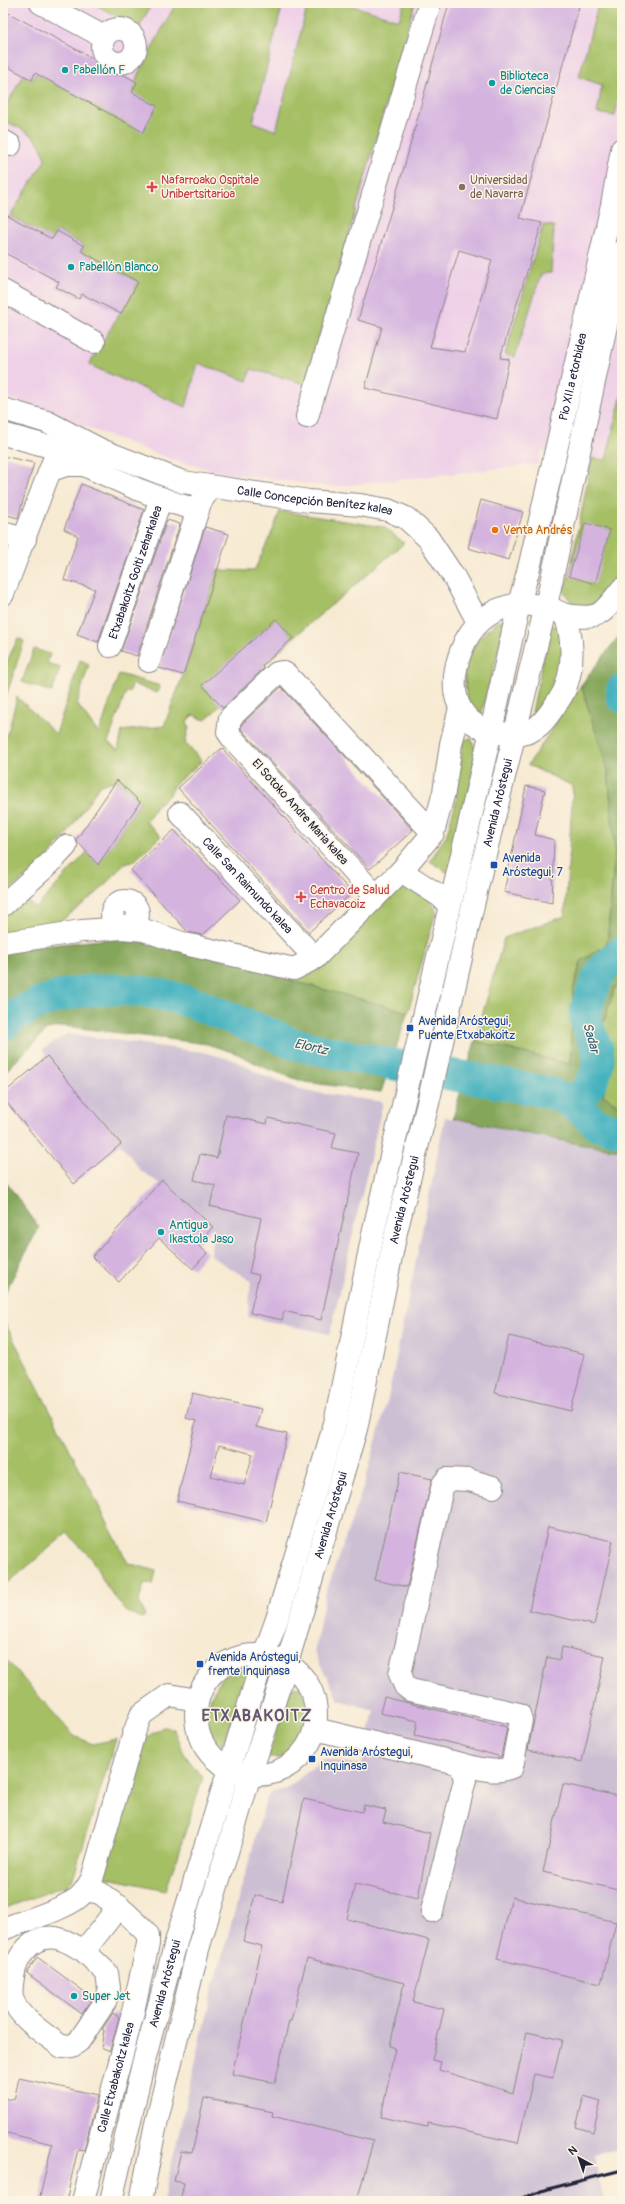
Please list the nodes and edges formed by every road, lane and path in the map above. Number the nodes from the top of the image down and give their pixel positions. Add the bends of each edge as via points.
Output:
1 (41, 3) edge
2 (430, 3) edge
3 (104, 37) dead end
4 (622, 149) edge
5 (622, 251) edge
6 (3, 292) edge
7 (94, 342) dead end
8 (3, 409) edge
9 (307, 417) dead end
10 (3, 434) edge
11 (58, 449) junction
12 (101, 450) junction
13 (51, 470) junction
14 (211, 486) junction
15 (161, 498) junction
16 (198, 510) junction
17 (3, 533) edge
18 (25, 539) junction
19 (622, 589) edge
20 (3, 594) edge
21 (519, 604) junction
22 (556, 610) junction
23 (478, 622) junction
24 (110, 646) dead end
25 (149, 661) dead end
26 (460, 708) junction
27 (491, 731) junction
28 (514, 734) junction
29 (180, 813) dead end
30 (433, 833) junction
31 (66, 846) dead end
32 (401, 871) junction
33 (376, 896) junction
34 (3, 904) edge
35 (449, 905) junction
36 (117, 920) junction
37 (160, 935) junction
38 (3, 942) edge
39 (315, 958) junction
40 (493, 1487) dead end
41 (264, 1655) junction
42 (287, 1663) junction
43 (197, 1700) junction
44 (315, 1729) junction
45 (457, 1763) junction
46 (229, 1769) junction
47 (250, 1775) junction
48 (86, 1890) junction
49 (119, 1906) junction
50 (432, 1911) dead end
51 (3, 1929) edge
52 (84, 1951) junction
53 (83, 2201) edge
54 (111, 2201) edge
55 (141, 2201) edge

1 - 3 main road
2 - 9 main road
4 - 21 main road, Pio XII.a etorbidea via 612,204
5 - 22 main road, Pio XII.a etorbidea
6 - 7 main road
8 - 12 main road, Calle Concepción Benítez kalea via 47,422
10 - 11 main road, Calle Concepción Benítez kalea
11 - 12 main road, Calle Concepción Benítez kalea
11 - 13 main road
12 - 14 main road, Calle Concepción Benítez kalea via 183,482
13 - 15 main road via 66,465 84,465
13 - 18 main road
14 - 16 main road
14 - 23 main road, Calle Concepción Benítez kalea via 309,501 360,505 388,510 406,518 428,538 454,577
15 - 16 main road
15 - 24 main road, Etxabakoitz Goiti zeharkalea
16 - 25 main road
17 - 18 main road
18 - 20 main road
19 - 22 main road via 603,613 590,618
21 - 22 main road
21 - 23 main road via 495,610
21 - 27 main road, Avenida Aróstegui
22 - 28 main road, Avenida Aróstegui
22 - 28 main road via 570,627 571,666 566,688 546,719 531,732
23 - 26 main road via 464,642 455,668
26 - 27 main road via 475,726
26 - 30 main road via 451,744 444,792
27 - 28 main road
27 - 35 main road, Avenida Aróstegui
28 - 42 main road, Avenida Aróstegui via 396,1232 356,1429
29 - 39 main road, Calle San Raimundo kalea
30 - 32 main road
30 - 33 main road, El Sotoko Andre Maria kalea via 362,751 288,672 277,673 230,718 228,732 232,738
31 - 34 main road
32 - 33 main road
32 - 35 main road via 440,896
33 - 39 main road
35 - 41 main road, Avenida Aróstegui via 374,1229 335,1423
36 - 37 main road
36 - 37 main road via 131,926 138,920 136,906
36 - 38 main road via 82,931
37 - 39 main road via 185,944 294,970
40 - 45 main road via 469,1480 447,1479 443,1484 400,1674 405,1686 410,1690 519,1714 521,1720 512,1767 494,1772
41 - 42 main road
41 - 43 main road via 239,1657 218,1669 204,1683
41 - 46 main road, Avenida Aróstegui
42 - 44 main road via 307,1683 314,1698
42 - 47 main road, Avenida Aróstegui
43 - 46 main road via 196,1723 207,1750
43 - 48 main road via 169,1695 141,1715 92,1879
44 - 45 main road
44 - 47 main road via 308,1745 294,1762 270,1774
45 - 50 main road via 462,1768 465,1780
46 - 47 main road
46 - 54 main road, Avenida Aróstegui via 178,1935 143,2064
47 - 55 main road, Avenida Aróstegui via 198,1949 155,2128
48 - 49 main road, Calle Etxabakoitz kalea via 100,1893
48 - 51 main road via 65,1905
49 - 52 main road
49 - 53 main road, Calle Etxabakoitz kalea via 148,1935 148,1944 132,2016
52 - 52 main road via 55,1938 41,1939 22,1952 14,1973 12,1999 20,2012 62,2047 72,2046 79,2041 106,2002 109,1988 107,1974

